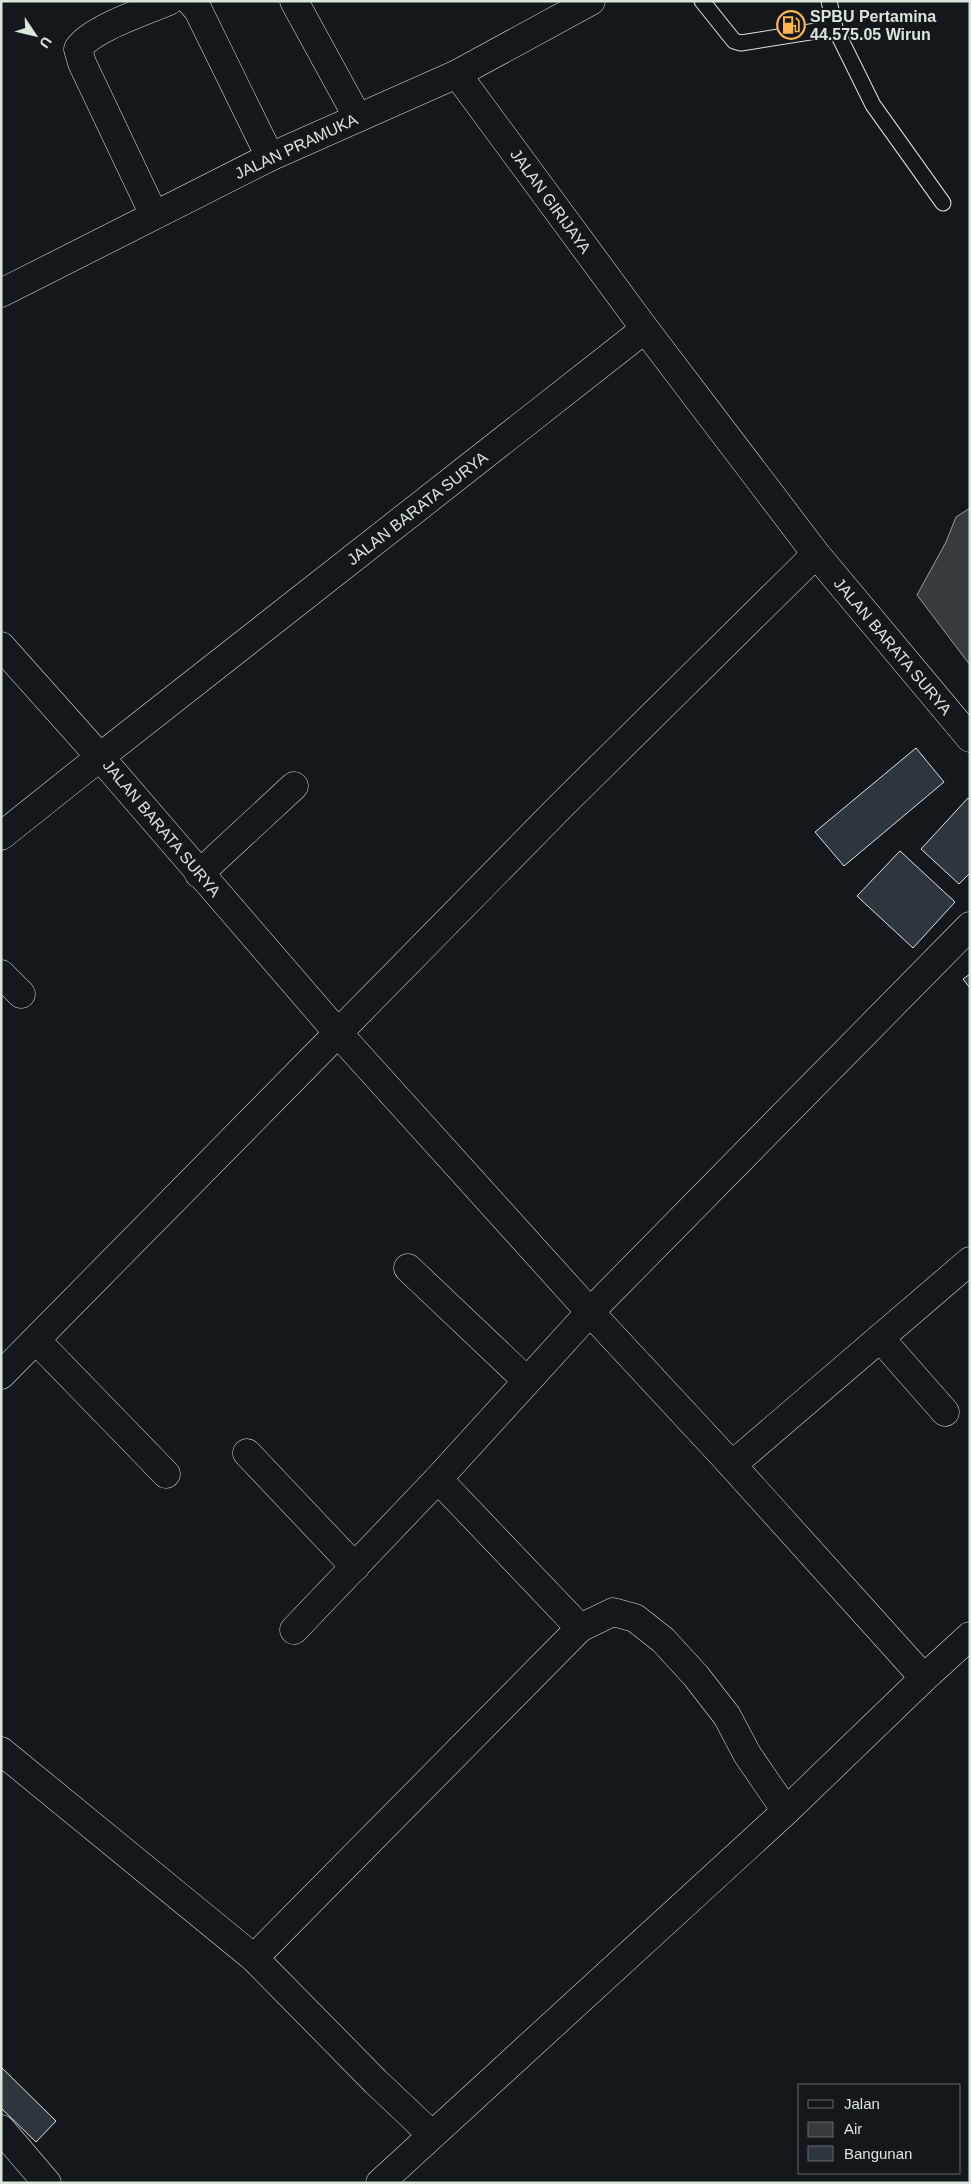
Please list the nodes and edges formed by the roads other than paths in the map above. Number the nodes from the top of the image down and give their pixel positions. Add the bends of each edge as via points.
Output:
1 (169, 1) edge
2 (190, 1) edge
3 (294, 1) edge
4 (591, 1) edge
5 (702, 1) edge
6 (829, 1) edge
7 (835, 28) junction
8 (456, 74) junction
9 (358, 118) junction
10 (270, 157) junction
11 (944, 203) dead end
12 (154, 215) junction
13 (1, 293) edge
14 (645, 329) junction
15 (816, 554) junction
16 (1, 646) edge
17 (970, 738) edge
18 (100, 757) junction
19 (294, 786) dead end
20 (1, 836) edge
21 (199, 874) junction
22 (970, 926) edge
23 (1, 974) edge
24 (21, 994) dead end
25 (338, 1033) junction
26 (970, 1260) edge
27 (408, 1268) dead end
28 (590, 1312) junction
29 (880, 1338) junction
30 (36, 1340) junction
31 (1, 1376) edge
32 (526, 1380) junction
33 (945, 1412) dead end
34 (247, 1453) dead end
35 (732, 1465) junction
36 (166, 1474) dead end
37 (438, 1479) junction
38 (355, 1567) junction
39 (580, 1628) junction
40 (294, 1630) dead end
41 (970, 1636) edge
42 (924, 1678) junction
43 (1, 1752) edge
44 (786, 1811) junction
45 (254, 1958) junction
46 (1, 2129) edge
47 (431, 2134) junction
48 (37, 2179) edge
49 (380, 2183) edge

1 - 12 street via 96,33 83,41 78,49
2 - 10 street via 198,10
3 - 9 street
4 - 8 street, JALAN PRAMUKA
5 - 7 lane via 734,41 741,43
6 - 7 lane
7 - 11 lane via 873,105
8 - 9 street, JALAN PRAMUKA
8 - 14 street, JALAN GIRIJAYA
9 - 10 street, JALAN PRAMUKA
10 - 12 street, JALAN PRAMUKA
12 - 13 street, JALAN PRAMUKA
14 - 15 street, JALAN BARATA SURYA
14 - 18 street, JALAN BARATA SURYA
15 - 17 street, JALAN BARATA SURYA
15 - 25 street
16 - 18 street
18 - 20 street
18 - 21 street, JALAN BARATA SURYA
19 - 21 street
21 - 25 street, JALAN BARATA SURYA
22 - 28 street
23 - 24 street
25 - 28 street, JALAN BARATA SURYA
25 - 30 street
26 - 29 street
27 - 32 street
28 - 32 street
28 - 35 street, JALAN BARATA SURYA
29 - 33 street
29 - 35 street
30 - 31 street
30 - 36 street
32 - 37 street
34 - 38 street
35 - 42 street, JALAN BARATA SURYA
37 - 38 street
37 - 39 street
38 - 40 street
39 - 44 street via 613,1612 635,1618 662,1640 727,1716 747,1754
39 - 45 street
41 - 42 street
42 - 44 street
43 - 45 street
44 - 47 street
45 - 47 street
46 - 48 street
47 - 49 street

